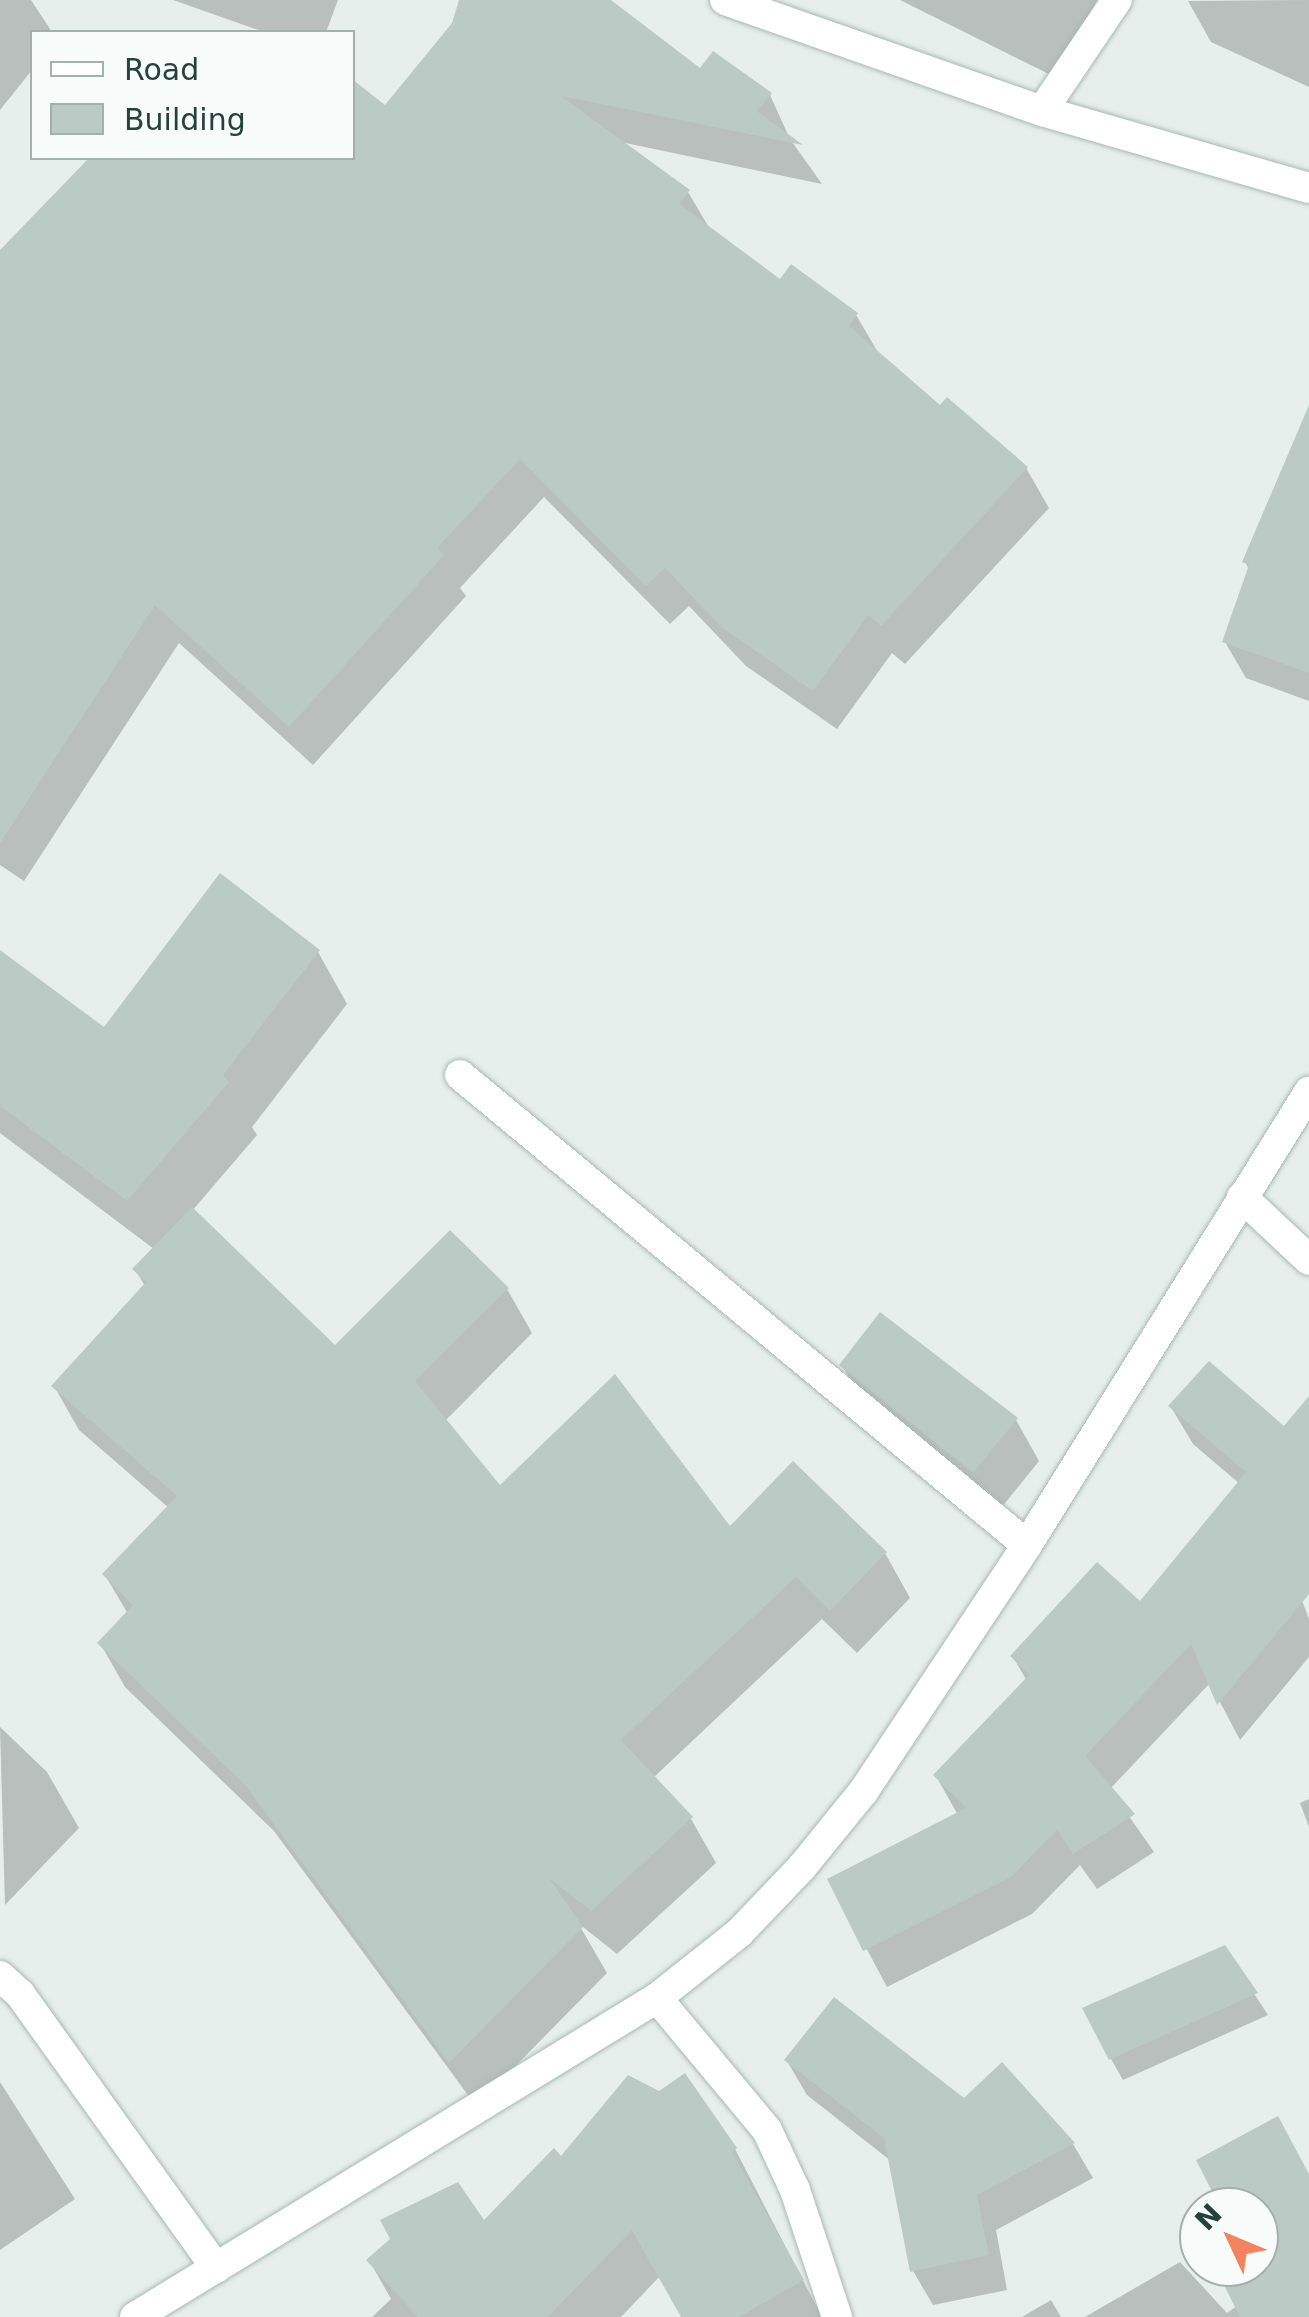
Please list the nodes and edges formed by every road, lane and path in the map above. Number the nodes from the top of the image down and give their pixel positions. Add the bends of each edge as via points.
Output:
1 (726, 0) edge
2 (1118, 0) edge
3 (1042, 111) junction
4 (1309, 188) edge
5 (460, 1075) dead end
6 (1309, 1092) edge
7 (1242, 1197) junction
8 (1309, 1260) edge
9 (1027, 1544) junction
10 (0, 1976) edge
11 (658, 1998) junction
12 (216, 2268) junction
13 (135, 2317) edge
14 (837, 2317) edge

1 - 3 street
2 - 3 street
3 - 4 street
5 - 9 street
6 - 7 street
7 - 8 street
7 - 9 street
9 - 11 street via 863,1792 739,1933
10 - 12 street via 20,1994
11 - 12 street
11 - 14 street via 767,2130 795,2190
12 - 13 street

